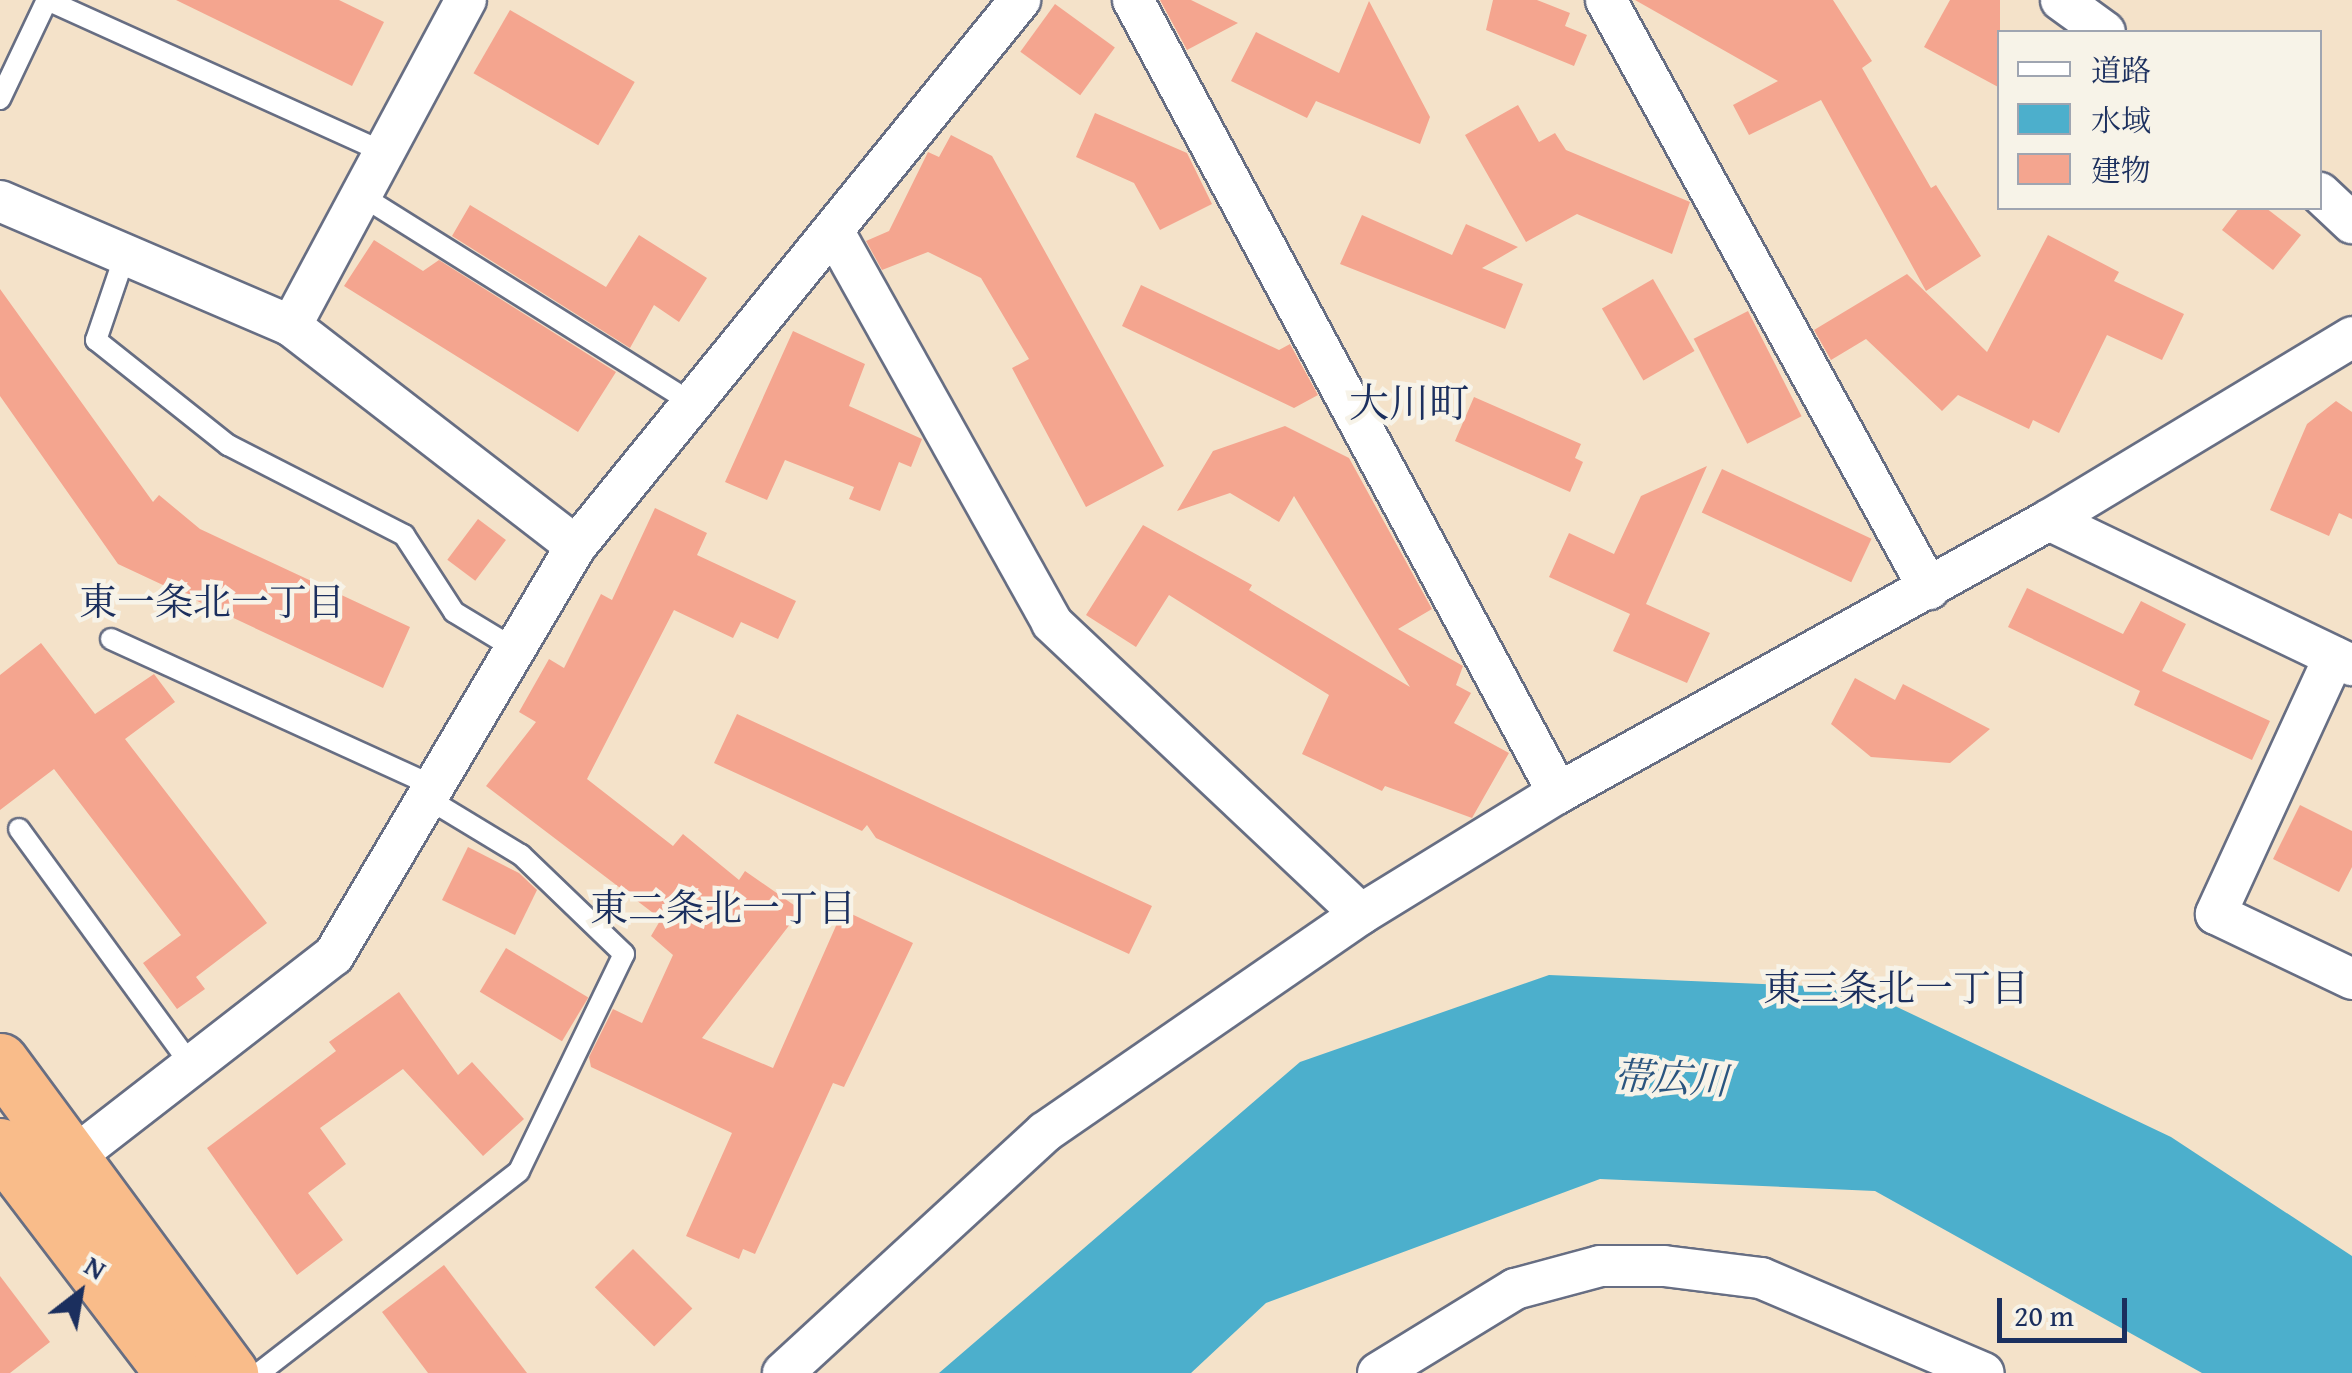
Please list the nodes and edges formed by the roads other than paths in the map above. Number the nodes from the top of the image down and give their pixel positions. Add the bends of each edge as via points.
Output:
1 (466, 0) edge
2 (1020, 0) edge
3 (1134, 0) edge
4 (1606, 0) edge
5 (2061, 0) edge
6 (2102, 30) edge
7 (0, 100) edge
8 (382, 152) junction
9 (359, 194) junction
10 (2322, 194) edge
11 (0, 202) edge
12 (2352, 223) edge
13 (835, 234) junction
14 (125, 255) junction
15 (290, 326) junction
16 (2352, 337) edge
17 (694, 404) junction
18 (2050, 520) junction
19 (576, 546) junction
20 (1929, 589) junction
21 (112, 639) dead end
22 (515, 649) junction
23 (2343, 661) edge
24 (431, 792) junction
25 (1558, 793) junction
26 (19, 829) dead end
27 (1361, 914) junction
28 (2352, 979) edge
29 (0, 1061) edge
30 (192, 1066) junction
31 (0, 1146) edge
32 (71, 1159) junction
33 (156, 1367) edge
34 (230, 1373) edge
35 (259, 1373) edge
36 (784, 1373) edge
37 (1378, 1373) edge
38 (1984, 1373) edge

1 - 8 street
2 - 13 street
3 - 25 street
4 - 20 street
5 - 6 street
7 - 8 lane via 47,0
8 - 9 street
9 - 15 street
9 - 17 lane
10 - 12 street
11 - 14 street
13 - 17 street
13 - 27 street via 1052,623
14 - 15 street
14 - 22 lane via 96,340 228,445 404,535 454,612
15 - 19 street
16 - 18 street
17 - 19 street
18 - 20 street
18 - 23 street
19 - 22 street
20 - 25 street
21 - 24 lane
22 - 24 street
23 - 28 street via 2216,914
24 - 30 street via 334,955
24 - 35 lane via 520,855 624,954 519,1171
25 - 27 street
26 - 30 lane
27 - 36 street via 1046,1132
29 - 32 highway
30 - 32 street
31 - 33 highway
32 - 34 highway
37 - 38 street via 1515,1288 1600,1266 1761,1278

